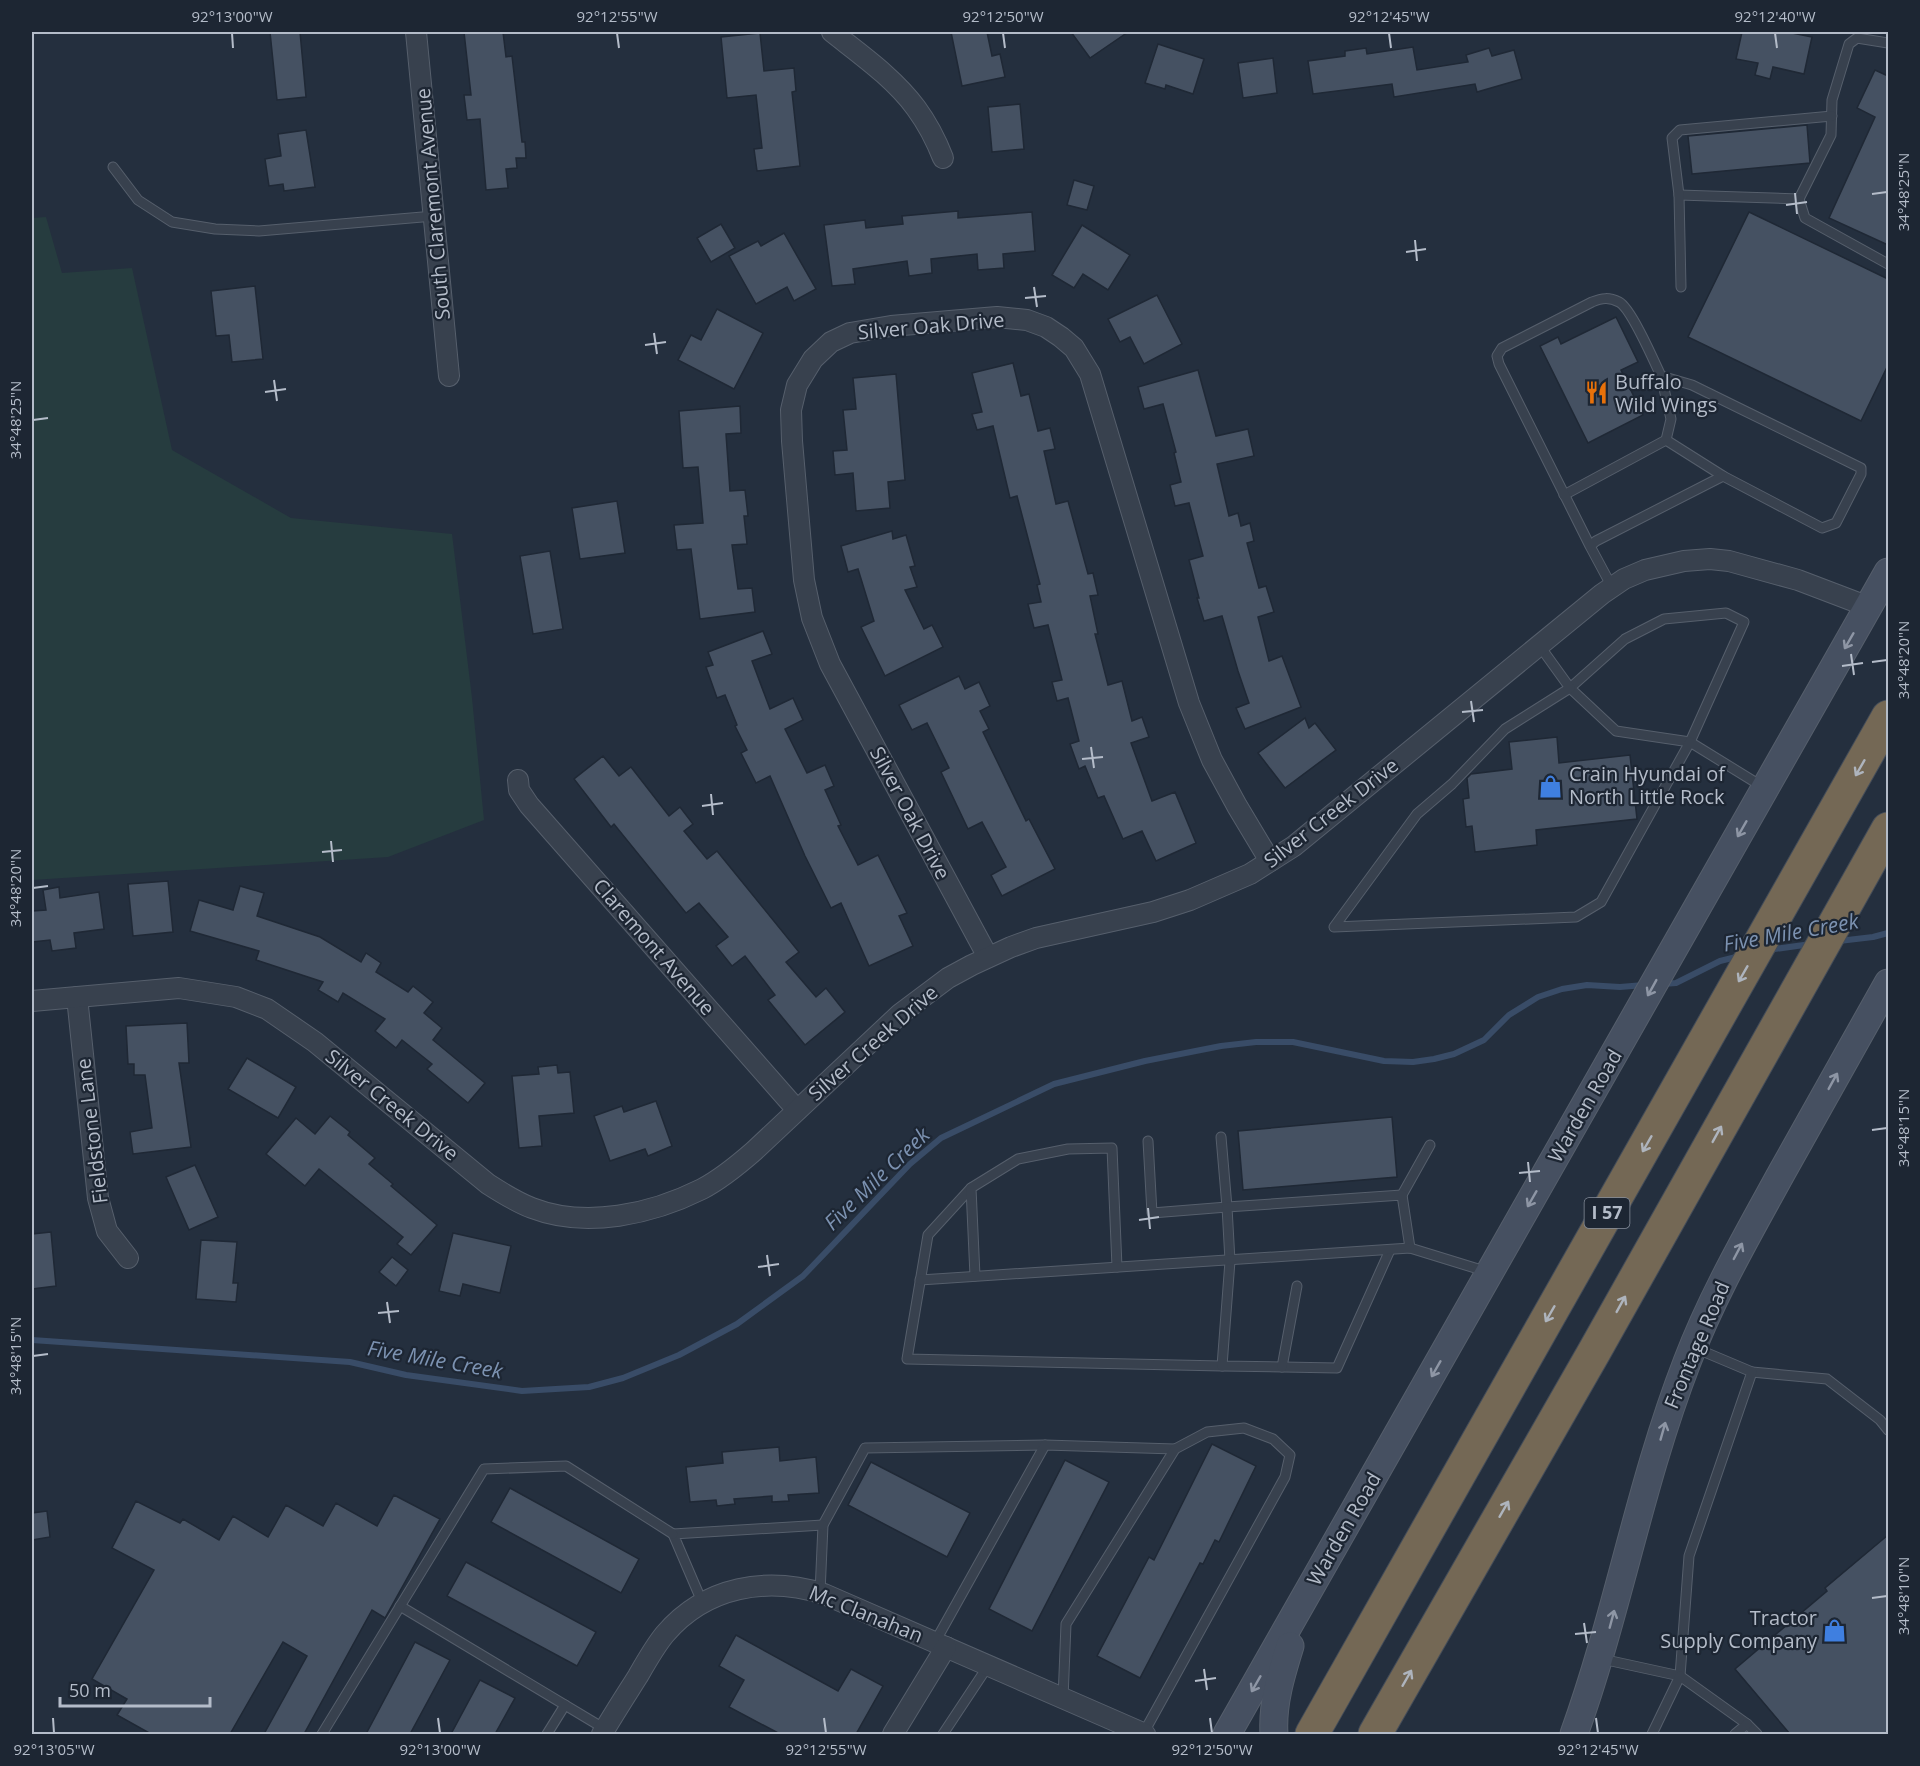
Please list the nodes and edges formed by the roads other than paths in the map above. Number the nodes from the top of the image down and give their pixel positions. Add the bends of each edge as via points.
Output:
1 (416, 32) edge
2 (832, 32) edge
3 (1871, 36) edge
4 (1888, 43) edge
5 (1832, 116) junction
6 (943, 158) dead end
7 (113, 167) dead end
8 (1679, 195) junction
9 (1799, 199) junction
10 (434, 216) junction
11 (1888, 264) edge
12 (1681, 287) dead end
13 (449, 375) dead end
14 (1661, 376) junction
15 (1666, 440) junction
16 (1723, 476) junction
17 (1564, 495) junction
18 (1590, 546) junction
19 (1888, 572) edge
20 (1612, 587) junction
21 (1869, 607) junction
22 (1539, 644) junction
23 (1570, 688) junction
24 (1888, 717) edge
25 (1690, 742) junction
26 (519, 780) dead end
27 (1765, 789) junction
28 (1888, 829) edge
29 (1270, 861) junction
30 (988, 957) junction
31 (1888, 983) edge
32 (77, 997) junction
33 (32, 1001) edge
34 (797, 1110) junction
35 (1221, 1137) dead end
36 (1148, 1141) dead end
37 (1430, 1145) dead end
38 (971, 1188) junction
39 (1402, 1195) junction
40 (1227, 1207) junction
41 (1410, 1248) junction
42 (1390, 1250) junction
43 (128, 1258) dead end
44 (1230, 1261) junction
45 (1117, 1267) junction
46 (1490, 1273) junction
47 (975, 1276) junction
48 (921, 1280) junction
49 (1297, 1286) dead end
50 (1693, 1347) junction
51 (1222, 1366) junction
52 (1282, 1367) junction
53 (1752, 1372) junction
54 (1888, 1430) edge
55 (1045, 1445) junction
56 (1175, 1449) junction
57 (823, 1525) junction
58 (673, 1534) junction
59 (820, 1593) junction
60 (1303, 1602) junction
61 (703, 1604) junction
62 (400, 1606) junction
63 (940, 1645) junction
64 (1600, 1658) junction
65 (988, 1666) junction
66 (1680, 1676) junction
67 (1063, 1699) junction
68 (565, 1705) junction
69 (1748, 1724) junction
70 (603, 1732) edge
71 (322, 1734) edge
72 (547, 1734) edge
73 (894, 1734) edge
74 (943, 1734) edge
75 (1143, 1734) edge
76 (1227, 1734) edge
77 (1274, 1734) edge
78 (1312, 1734) edge
79 (1375, 1734) edge
80 (1574, 1734) edge
81 (1652, 1734) edge
82 (1735, 1734) edge
83 (1757, 1734) edge

1 - 10 street, South Claremont Avenue
2 - 6 street via 893,82 916,107
3 - 4 lane
3 - 5 lane via 1849,44 1832,100
5 - 8 lane via 1680,130 1672,138
5 - 9 lane via 1831,135
7 - 10 lane via 138,200 172,222 215,229 259,231
8 - 9 lane
8 - 12 lane
9 - 11 lane via 1805,218
10 - 13 street, South Claremont Avenue
14 - 15 lane via 1671,419
14 - 16 lane via 1692,385 1861,468 1836,522 1822,528
14 - 17 lane via 1626,306 1610,298 1592,302 1502,348 1497,356 1499,364
15 - 16 lane
15 - 17 lane
16 - 18 lane
17 - 18 lane
18 - 20 lane
19 - 21 main road, Warden Road
20 - 21 street, Silver Creek Drive via 1664,564 1710,559 1760,568
20 - 22 street, Silver Creek Drive
21 -> 27 main road, Warden Road
22 - 23 lane
22 - 29 street, Silver Creek Drive via 1294,846
23 - 25 lane via 1616,731
23 - 25 lane via 1624,639 1664,620 1726,613 1744,622
23 - 25 lane via 1505,729 1452,784 1417,813 1334,927 1576,917 1602,902
24 -> 78 highway, I 57
25 - 27 lane
26 - 34 street, Claremont Avenue via 519,790 529,805
27 -> 46 main road, Warden Road
79 -> 28 highway
29 - 30 street, Silver Creek Drive via 1190,900 1045,936
29 - 30 street, Silver Oak Drive via 1217,769 1189,703 1090,374 1074,348 1046,327 1028,320 997,317 850,333 831,342 813,359 797,385 791,410 804,580 812,618 830,664
30 - 34 street, Silver Creek Drive via 917,1000
50 -> 31 main road, Frontage Road via 1742,1245
32 - 33 street, Silver Creek Drive
32 - 34 street, Silver Creek Drive via 179,988 236,997 267,1009 315,1042 488,1184 534,1209 555,1214 608,1217 675,1201 732,1170
32 - 43 street, Fieldstone Lane via 98,1198 106,1231
35 - 40 lane
36 - 40 lane via 1152,1213
37 - 39 lane
38 - 45 lane via 1018,1159 1068,1149 1112,1148
38 - 47 lane
38 - 48 lane via 928,1235
39 - 40 lane
39 - 41 lane
40 - 44 lane
41 - 42 lane
41 - 46 lane
42 - 44 lane
42 - 52 lane via 1337,1368
44 - 45 lane
44 - 51 lane
45 - 47 lane
46 -> 60 main road, Warden Road
47 - 48 lane
48 - 51 lane via 907,1359
49 - 52 lane
50 - 53 lane
64 -> 50 main road, Frontage Road via 1667,1418
51 - 52 lane
53 - 54 lane via 1827,1379
53 - 66 lane via 1689,1556
55 - 56 lane
55 - 57 lane via 865,1448
55 - 63 lane
56 - 67 lane via 1066,1624
56 - 75 lane via 1207,1432 1244,1428 1274,1439 1290,1455 1285,1477
57 - 58 lane
57 - 59 lane
58 - 61 lane
58 - 62 lane via 566,1466 484,1469
59 - 61 street, Mc Clanahan via 785,1585 746,1586
59 - 63 street, Mc Clanahan
60 -> 76 main road, Warden Road
60 - 77 main road via 1280,1681
61 - 70 street, Mc Clanahan via 665,1634
62 - 68 lane
62 - 71 lane
63 - 65 street, Mc Clanahan
63 - 73 street
64 - 66 lane
64 - 80 main road, Frontage Road
65 - 67 street, Mc Clanahan
65 - 74 lane
66 - 69 lane
66 - 81 lane
67 - 75 street, Mc Clanahan
68 - 70 lane
68 - 72 lane
69 - 82 lane
69 - 83 lane

